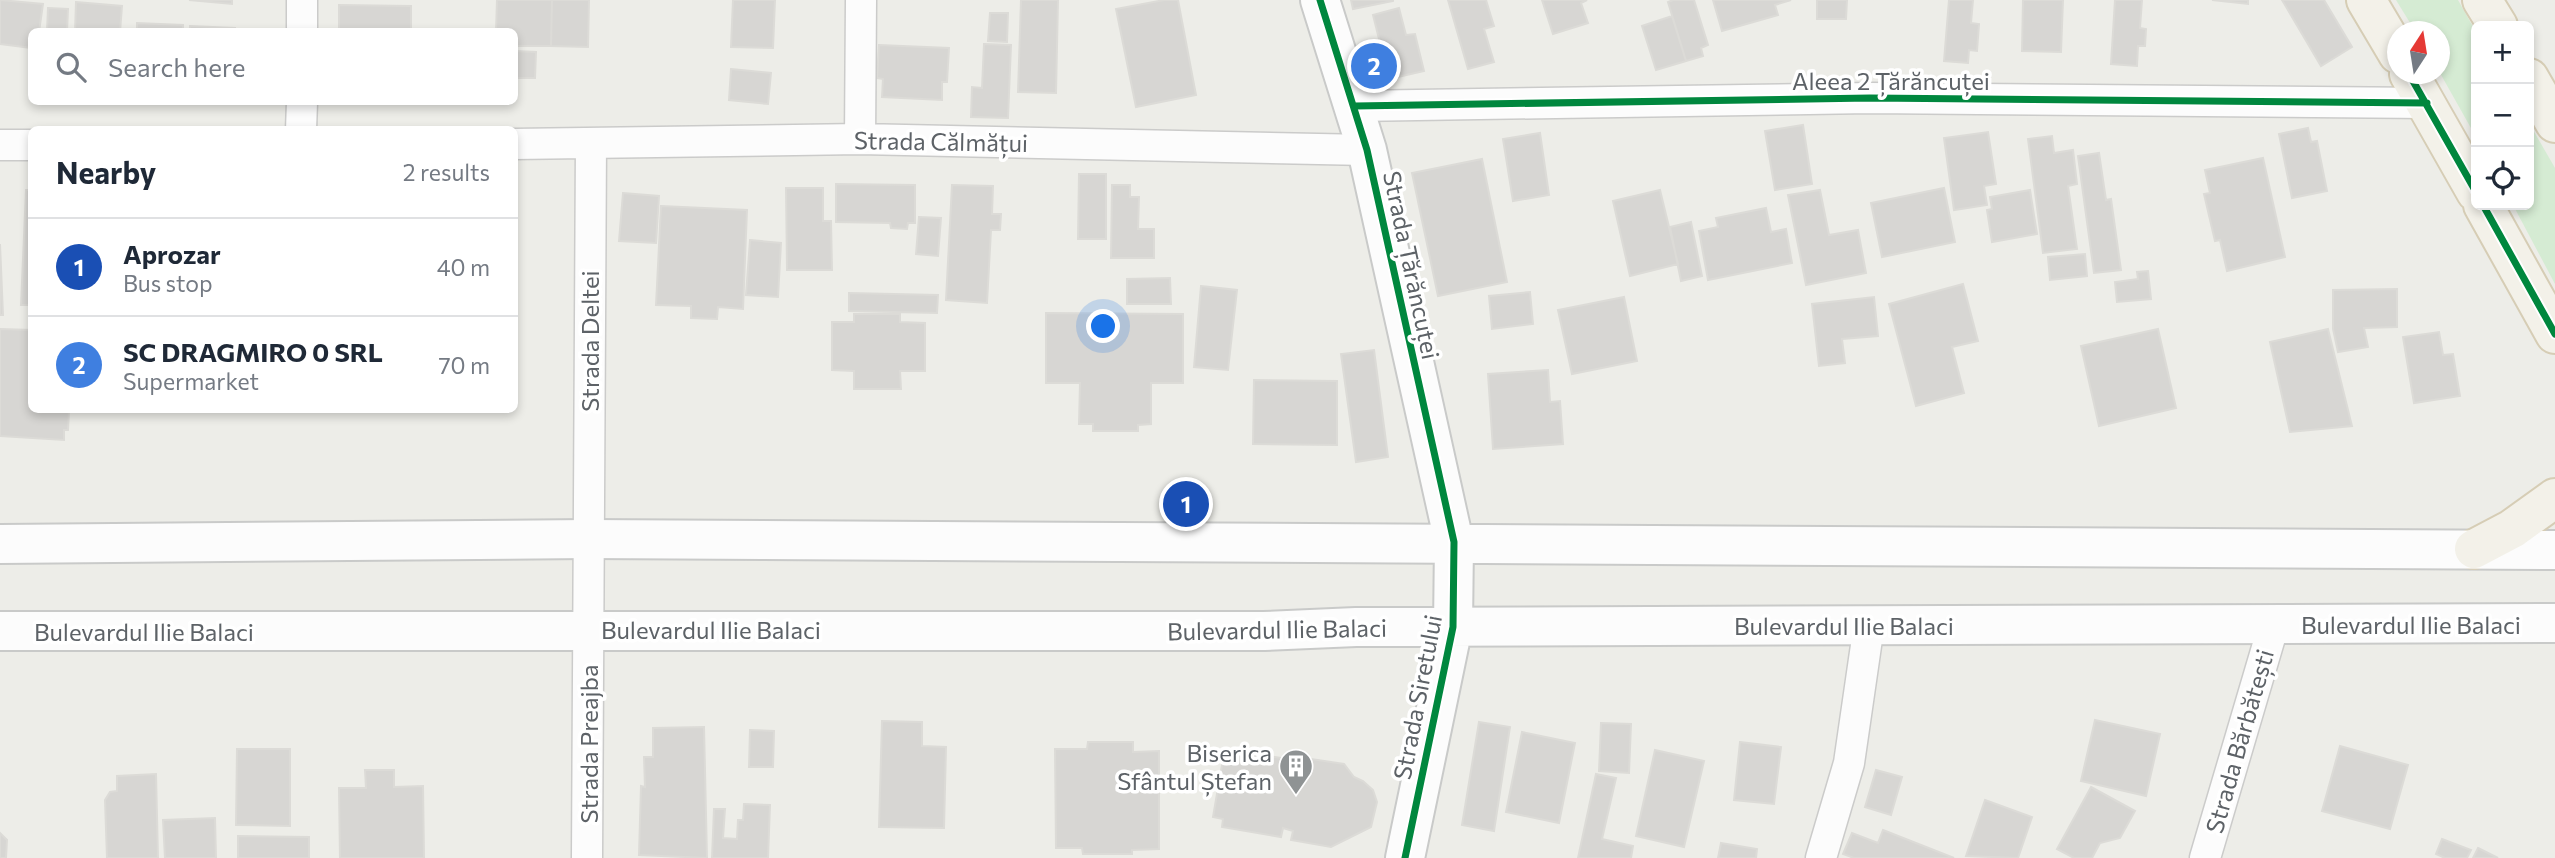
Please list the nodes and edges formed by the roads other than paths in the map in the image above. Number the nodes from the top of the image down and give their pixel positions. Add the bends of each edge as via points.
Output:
1 (302, 0) edge
2 (861, 0) edge
3 (1320, 0) edge
4 (2366, 0) edge
5 (2482, 0) edge
6 (2495, 21) edge
7 (302, 28) edge
8 (2387, 35) edge
9 (2532, 84) edge
10 (2418, 88) edge
11 (302, 105) edge
12 (1355, 106) junction
13 (2555, 123) edge
14 (302, 126) edge
15 (860, 139) junction
16 (518, 144) edge
17 (591, 144) junction
18 (0, 145) edge
19 (28, 145) edge
20 (1367, 150) junction
21 (2471, 183) edge
22 (2486, 210) edge
23 (2555, 334) edge
24 (2555, 498) edge
25 (588, 540) junction
26 (1454, 542) junction
27 (0, 544) edge
28 (2474, 549) junction
29 (2555, 550) edge
30 (2555, 623) edge
31 (2274, 624) junction
32 (1869, 625) junction
33 (1454, 627) junction
34 (588, 629) junction
35 (0, 631) edge
36 (587, 858) edge
37 (1405, 858) edge
38 (1821, 858) edge
39 (2205, 858) edge

1 - 7 street
2 - 15 street
3 - 12 main road, Strada Țărăncuței
4 - 8 main road
5 - 6 main road
9 - 13 main road
10 - 12 street, Aleea 2 Țărăncuței
10 - 21 main road
11 - 14 street
12 - 20 main road, Strada Țărăncuței
15 - 17 street, Strada Călmățui
15 - 20 street, Strada Călmățui
16 - 17 street, Strada Călmățui
17 - 25 street, Strada Deltei
18 - 19 street
20 - 26 main road, Strada Țărăncuței
22 - 23 main road
24 - 28 main road
25 - 26 main road
25 - 27 main road
25 - 34 street, Strada Deltei
26 - 28 main road
26 - 33 main road, Strada Siretului
28 - 29 main road
30 - 31 main road, Bulevardul Ilie Balaci
31 - 32 main road, Bulevardul Ilie Balaci
31 - 39 street, Strada Bărbătești
32 - 33 main road, Bulevardul Ilie Balaci
32 - 38 street via 1849,762
33 - 34 main road, Bulevardul Ilie Balaci via 1264,631
33 - 37 main road, Strada Siretului
34 - 35 main road, Bulevardul Ilie Balaci
34 - 36 street, Strada Preajba

